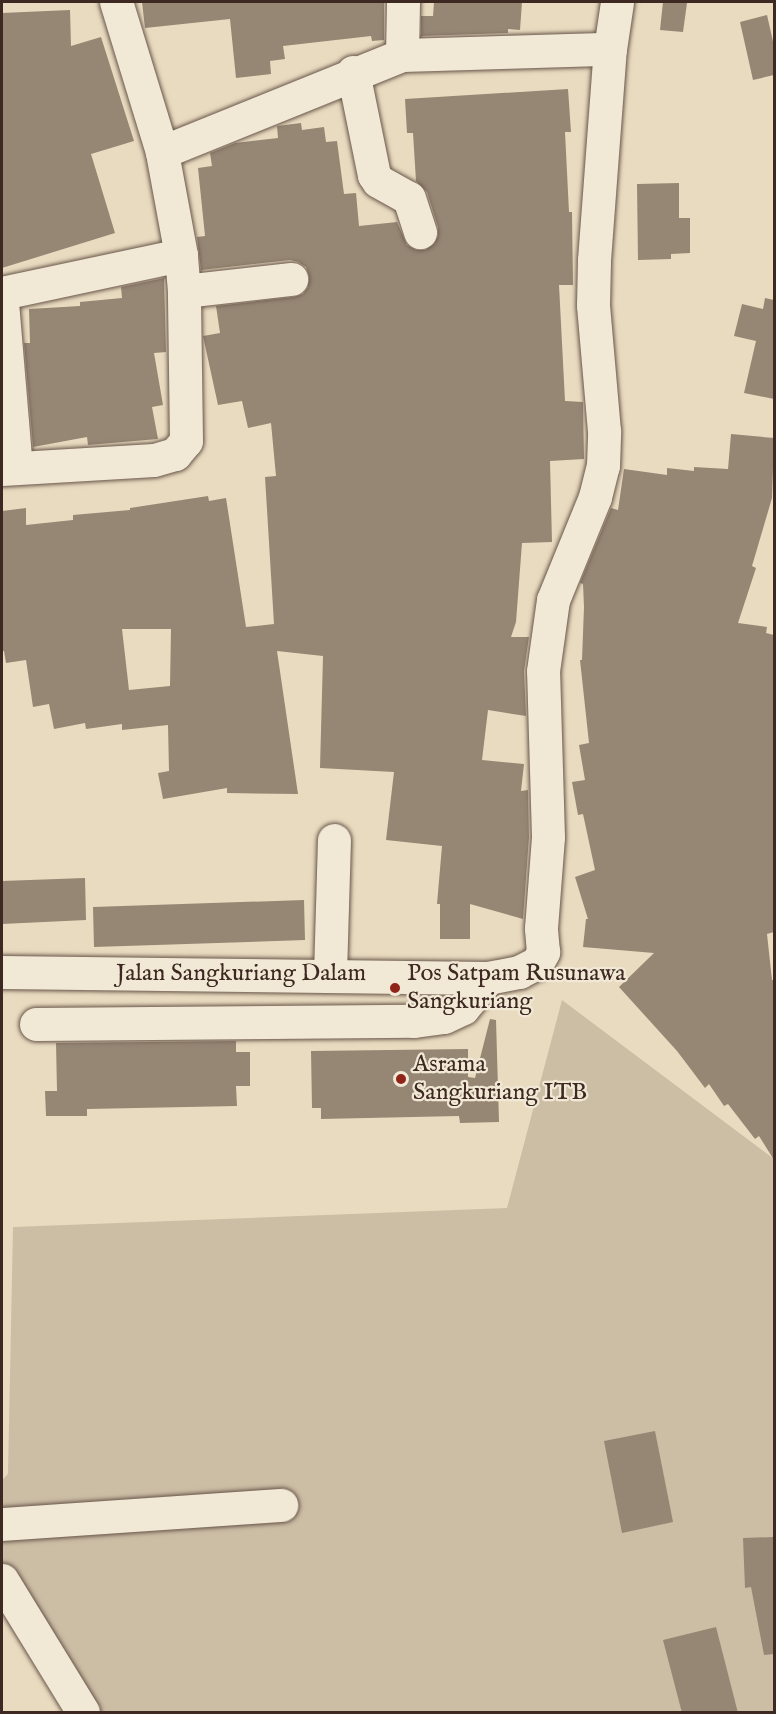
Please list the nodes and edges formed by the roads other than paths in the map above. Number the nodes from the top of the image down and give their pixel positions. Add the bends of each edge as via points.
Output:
1 (116, 2) edge
2 (403, 2) edge
3 (617, 2) edge
4 (610, 49) junction
5 (402, 55) junction
6 (353, 72) junction
7 (162, 152) junction
8 (420, 232) dead end
9 (181, 255) junction
10 (291, 279) dead end
11 (184, 291) junction
12 (2, 293) edge
13 (2, 302) edge
14 (9, 468) edge
15 (334, 840) dead end
16 (2, 972) edge
17 (330, 974) junction
18 (488, 978) junction
19 (36, 1024) dead end
20 (281, 1505) dead end
21 (2, 1524) edge
22 (2, 1580) edge
23 (83, 1713) edge

1 - 7 street
2 - 5 street
3 - 4 street
4 - 5 street
4 - 18 street, Jalan Sangkuriang Dalam via 593,304 604,431 603,466 596,497 553,600 543,671 548,796 543,952 528,969
5 - 6 street
6 - 7 street
6 - 8 street via 374,175 409,198
7 - 9 street
9 - 11 street
9 - 12 street
10 - 11 street
11 - 14 street via 186,441 175,454 154,460
13 - 14 street
15 - 17 street
16 - 17 street, Jalan Sangkuriang Dalam
17 - 18 street, Jalan Sangkuriang Dalam
18 - 19 street via 464,1008 444,1017 414,1021
20 - 21 street
22 - 23 street

